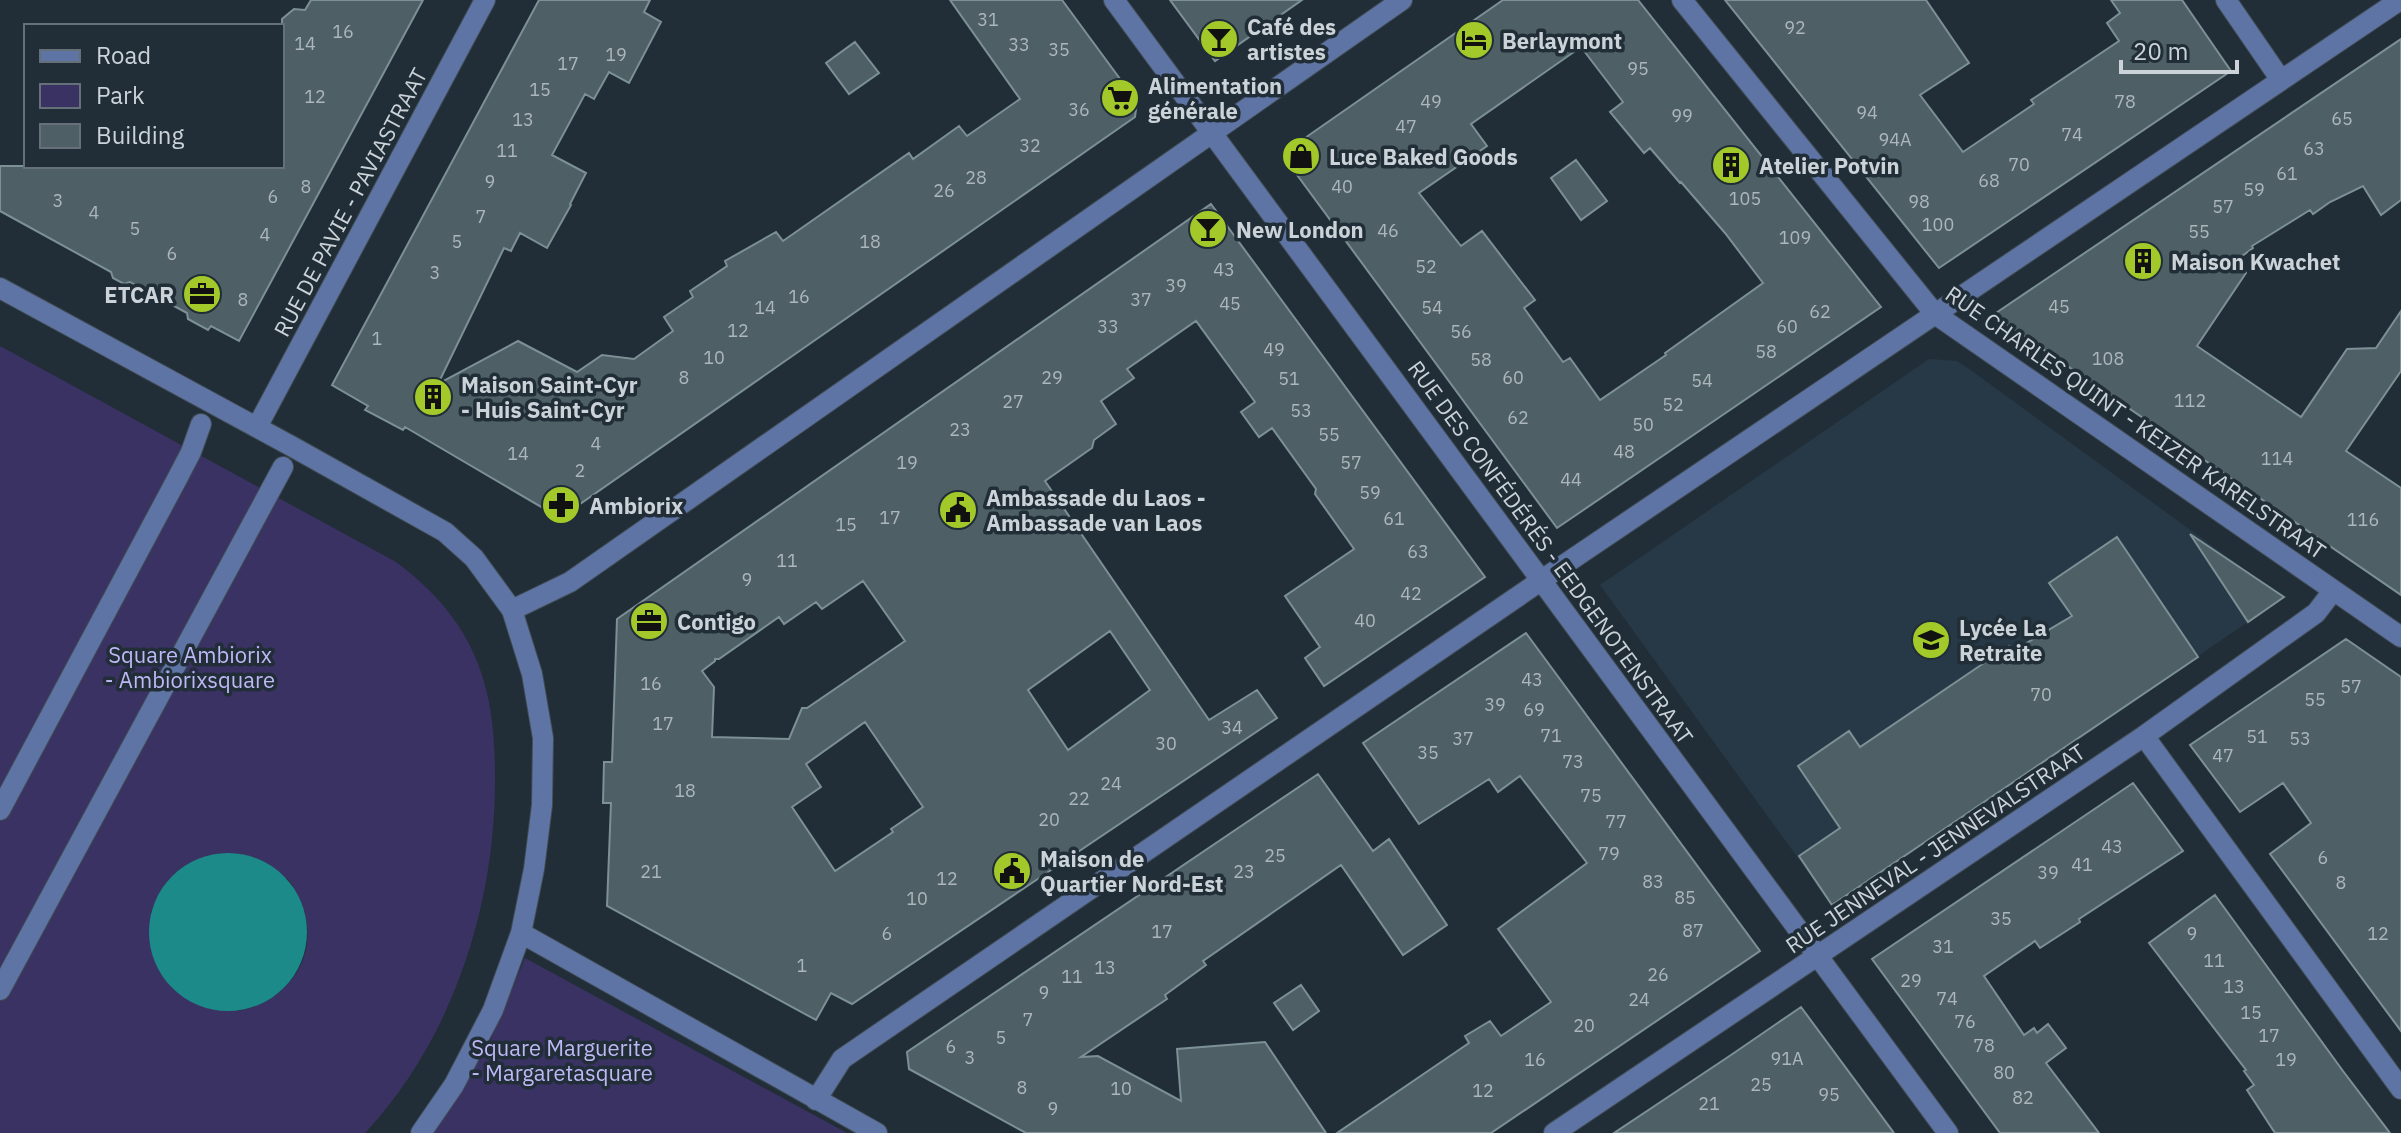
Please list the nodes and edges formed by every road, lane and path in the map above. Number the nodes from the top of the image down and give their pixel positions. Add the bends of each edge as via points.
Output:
1 (485, 0) edge
2 (1114, 0) edge
3 (1402, 0) edge
4 (1682, 0) edge
5 (2226, 0) edge
6 (2400, 0) edge
7 (2281, 80) junction
8 (1213, 132) junction
9 (0, 288) edge
10 (1935, 314) junction
11 (201, 424) dead end
12 (257, 427) junction
13 (283, 467) dead end
14 (1542, 580) junction
15 (2333, 591) junction
16 (512, 610) junction
17 (2401, 637) edge
18 (2144, 736) junction
19 (0, 810) edge
20 (521, 933) junction
21 (1818, 955) junction
22 (0, 990) edge
23 (2401, 1089) edge
24 (816, 1100) junction
25 (421, 1133) edge
26 (877, 1133) edge
27 (1554, 1133) edge
28 (1948, 1133) edge

1 - 12 street, RUE DE PAVIE - PAVIASTRAAT
2 - 8 street, RUE DES CONFÉDÉRÉS - EEDGENOTENSTRAAT
3 - 8 street
4 - 10 street, RUE CHARLES QUINT - KEIZER KARELSTRAAT
5 - 7 street
6 - 7 street
7 - 10 street
8 - 14 street, RUE DES CONFÉDÉRÉS - EEDGENOTENSTRAAT
8 - 16 street via 570,582
9 - 12 street
10 - 14 street
10 - 15 street, RUE CHARLES QUINT - KEIZER KARELSTRAAT
11 - 19 street via 177,479
12 - 16 street via 445,532 474,558
13 - 22 street
14 - 21 street, RUE DES CONFÉDÉRÉS - EEDGENOTENSTRAAT
14 - 24 street via 842,1059
15 - 17 street, RUE CHARLES QUINT - KEIZER KARELSTRAAT
15 - 18 street, RUE JENNEVAL - JENNEVALSTRAAT via 2316,613
16 - 20 street via 532,674 543,738 542,805
18 - 21 street, RUE JENNEVAL - JENNEVALSTRAAT
18 - 23 street
20 - 24 street
20 - 25 street via 478,1043
21 - 27 street, RUE JENNEVAL - JENNEVALSTRAAT
21 - 28 street, RUE DES CONFÉDÉRÉS - EEDGENOTENSTRAAT
24 - 26 street

